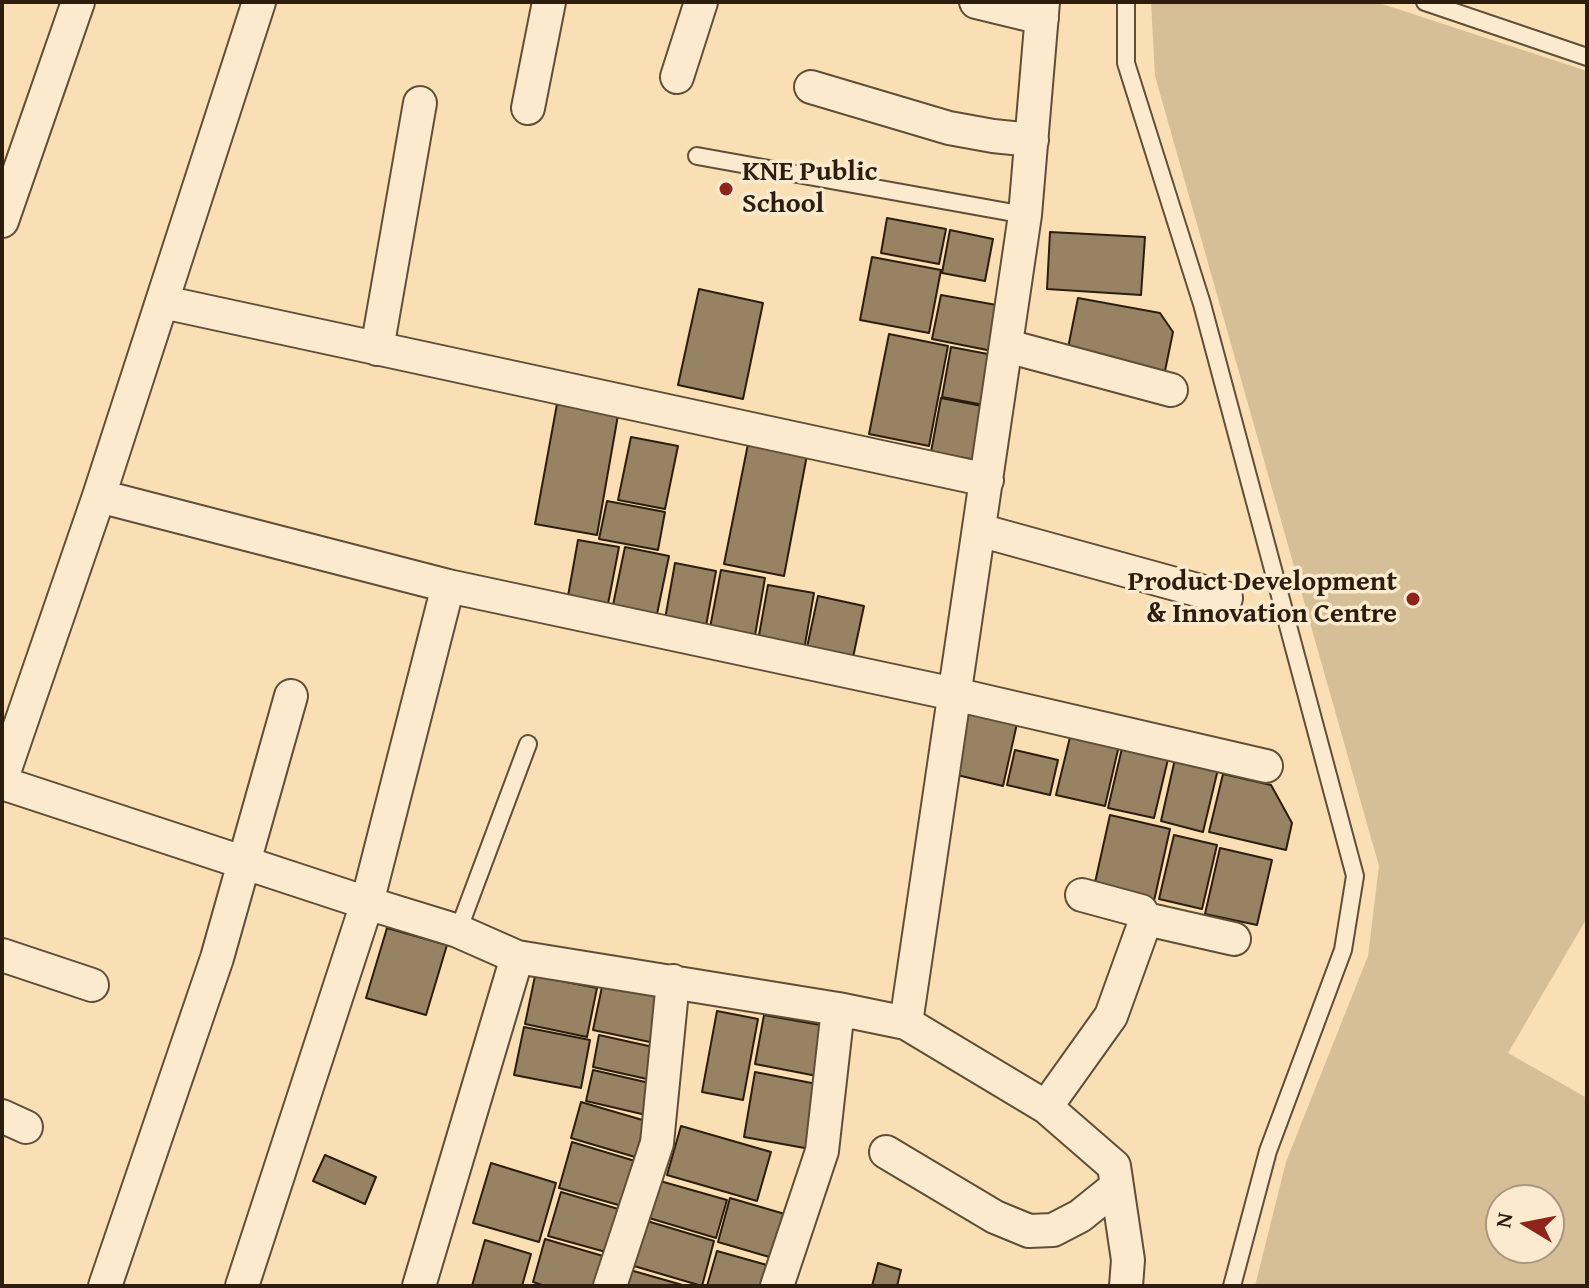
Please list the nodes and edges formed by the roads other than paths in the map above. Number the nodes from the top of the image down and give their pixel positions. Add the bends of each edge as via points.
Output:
1 (78, 2) edge
2 (259, 2) edge
3 (549, 2) edge
4 (701, 2) edge
5 (976, 2) edge
6 (1126, 2) edge
7 (1425, 2) edge
8 (1043, 10) edge
9 (1587, 57) edge
10 (677, 77) dead end
11 (811, 87) dead end
12 (420, 103) dead end
13 (528, 108) dead end
14 (1032, 140) junction
15 (697, 156) dead end
16 (1025, 215) junction
17 (2, 221) edge
18 (163, 302) junction
19 (1007, 346) junction
20 (377, 349) junction
21 (1171, 390) dead end
22 (987, 480) junction
23 (99, 496) junction
24 (979, 530) junction
25 (448, 586) junction
26 (1226, 598) dead end
27 (954, 694) junction
28 (291, 696) dead end
29 (528, 744) dead end
30 (1266, 766) dead end
31 (2, 780) edge
32 (245, 863) junction
33 (1082, 895) dead end
34 (367, 903) junction
35 (1146, 919) junction
36 (458, 931) junction
37 (1234, 939) dead end
38 (2, 955) edge
39 (517, 957) junction
40 (673, 981) junction
41 (92, 985) dead end
42 (838, 1009) junction
43 (906, 1023) junction
44 (1046, 1107) junction
45 (886, 1152) dead end
46 (1116, 1187) junction
47 (105, 1286) edge
48 (242, 1286) edge
49 (419, 1286) edge
50 (610, 1286) edge
51 (777, 1286) edge
52 (1126, 1286) edge
53 (1232, 1286) edge

1 - 17 street
2 - 18 street
3 - 13 street
4 - 10 street
5 - 8 street
6 - 53 lane via 1126,63 1202,304 1355,876 1343,950 1268,1151
7 - 9 lane
8 - 14 street
11 - 14 street via 949,128
12 - 20 street
14 - 16 street
15 - 16 lane
16 - 19 street
18 - 20 street
18 - 23 street
19 - 21 street
19 - 22 street
20 - 22 street
22 - 24 street
23 - 25 street
23 - 31 street
24 - 26 street
24 - 27 street
25 - 27 street
25 - 34 street
27 - 30 street
27 - 43 street
28 - 32 street
29 - 36 lane
31 - 32 street
32 - 34 street
32 - 47 street
33 - 35 street via 1141,911
34 - 36 street
34 - 48 street
35 - 37 street
35 - 44 street via 1111,1016
36 - 39 street
38 - 41 street
39 - 40 street
39 - 49 street
40 - 42 street
40 - 50 street via 657,1143
42 - 43 street
42 - 51 street via 822,1151
43 - 44 street
44 - 46 street via 1114,1166
45 - 46 street via 995,1217 1029,1231 1053,1230
46 - 52 street via 1128,1260

